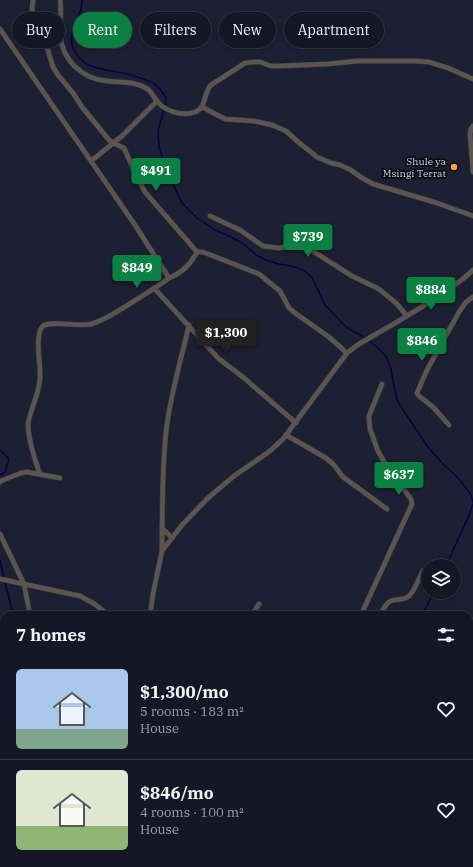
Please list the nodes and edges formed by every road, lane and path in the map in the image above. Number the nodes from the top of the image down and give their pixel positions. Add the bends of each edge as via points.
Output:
1 (33, 0) edge
2 (60, 0) edge
3 (0, 29) edge
4 (473, 79) edge
5 (157, 101) junction
6 (202, 107) junction
7 (473, 126) edge
8 (113, 143) junction
9 (91, 161) junction
10 (473, 172) edge
11 (210, 216) dead end
12 (473, 216) edge
13 (197, 252) junction
14 (473, 270) edge
15 (169, 278) junction
16 (154, 288) junction
17 (473, 297) edge
18 (407, 316) junction
19 (189, 325) junction
20 (347, 353) junction
21 (382, 384) dead end
22 (296, 423) junction
23 (450, 425) dead end
24 (286, 435) junction
25 (40, 474) junction
26 (60, 478) dead end
27 (0, 482) edge
28 (387, 509) dead end
29 (162, 528) junction
30 (0, 534) edge
31 (172, 538) junction
32 (162, 551) junction
33 (421, 574) edge
34 (0, 579) edge
35 (24, 584) junction
36 (259, 604) dead end
37 (29, 611) edge
38 (104, 611) edge
39 (151, 611) edge
40 (255, 611) edge
41 (363, 611) edge
42 (382, 611) edge
43 (0, 831) edge
44 (0, 838) edge

1 - 8 street via 32,10 53,67
2 - 5 street via 62,45 78,70 100,80 138,85 152,93
3 - 9 street
4 - 6 street via 429,62 358,61 280,66 254,62 245,63 211,85
5 - 6 street via 182,114 196,112
5 - 8 street
6 - 12 street via 225,118 272,125 286,131 317,157 351,170 373,184
7 - 10 street via 470,129
8 - 9 street
8 - 13 street via 124,148 145,192
9 - 15 street
11 - 18 street via 240,230 263,246 279,248 295,242 300,243 379,290
13 - 15 street via 188,266
13 - 20 street via 203,252 259,274 280,291 289,308
14 - 18 street via 443,294
15 - 16 street
16 - 19 street
16 - 25 street via 109,317 90,324 49,324 40,330 40,378 28,422 31,444
17 - 23 street via 459,312 417,393
18 - 20 street
19 - 22 street via 218,358
19 - 29 street via 166,432
20 - 22 street
21 - 41 street via 369,416 370,429 387,468 411,499 412,504
22 - 24 street
24 - 28 street via 326,458 343,478
24 - 31 street via 270,451 209,497
25 - 26 street
25 - 27 street via 21,473
29 - 31 street
29 - 32 street
30 - 35 street
31 - 32 street
32 - 39 street
33 - 42 street via 409,596 390,601
34 - 35 street
35 - 37 street
35 - 38 street via 80,596
36 - 40 street
43 - 44 street

